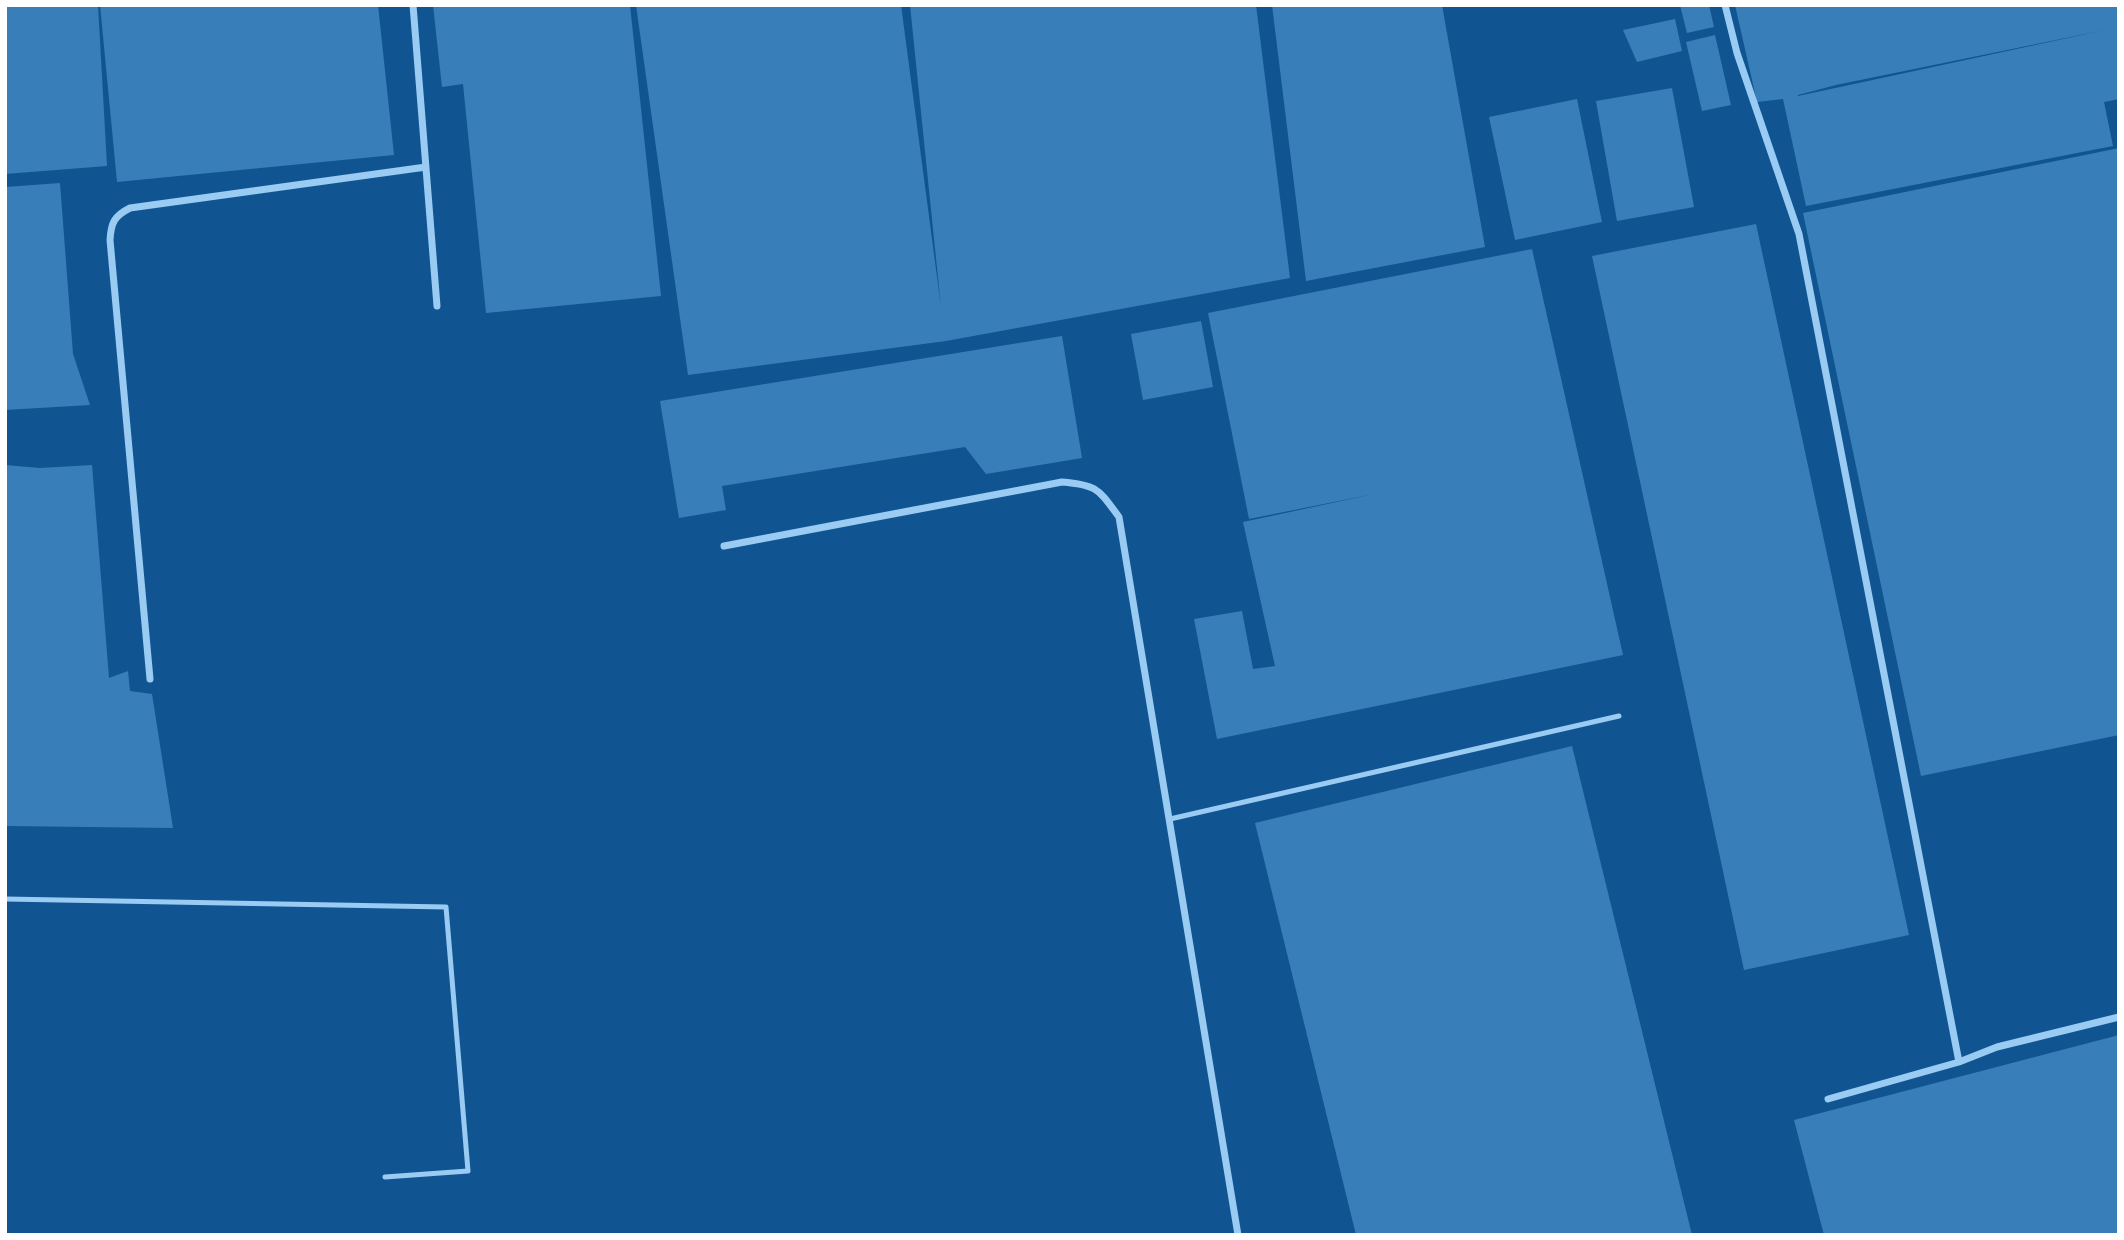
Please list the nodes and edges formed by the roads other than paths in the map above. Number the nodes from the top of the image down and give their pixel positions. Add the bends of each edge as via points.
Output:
1 (414, 5) edge
2 (1725, 5) edge
3 (426, 167) junction
4 (437, 306) dead end
5 (724, 545) dead end
6 (150, 679) dead end
7 (1619, 716) dead end
8 (1170, 819) junction
9 (5, 898) edge
10 (2119, 1017) edge
11 (1959, 1062) junction
12 (1828, 1099) dead end
13 (385, 1177) dead end
14 (1238, 1235) edge

1 - 3 street
2 - 11 street via 1799,234
3 - 4 street
3 - 6 street via 130,208 116,214 110,240
5 - 8 street via 1062,482 1089,484 1119,517
7 - 8 lane
8 - 14 street
9 - 13 lane via 446,907 468,1171
10 - 11 street via 1997,1047
11 - 12 street

